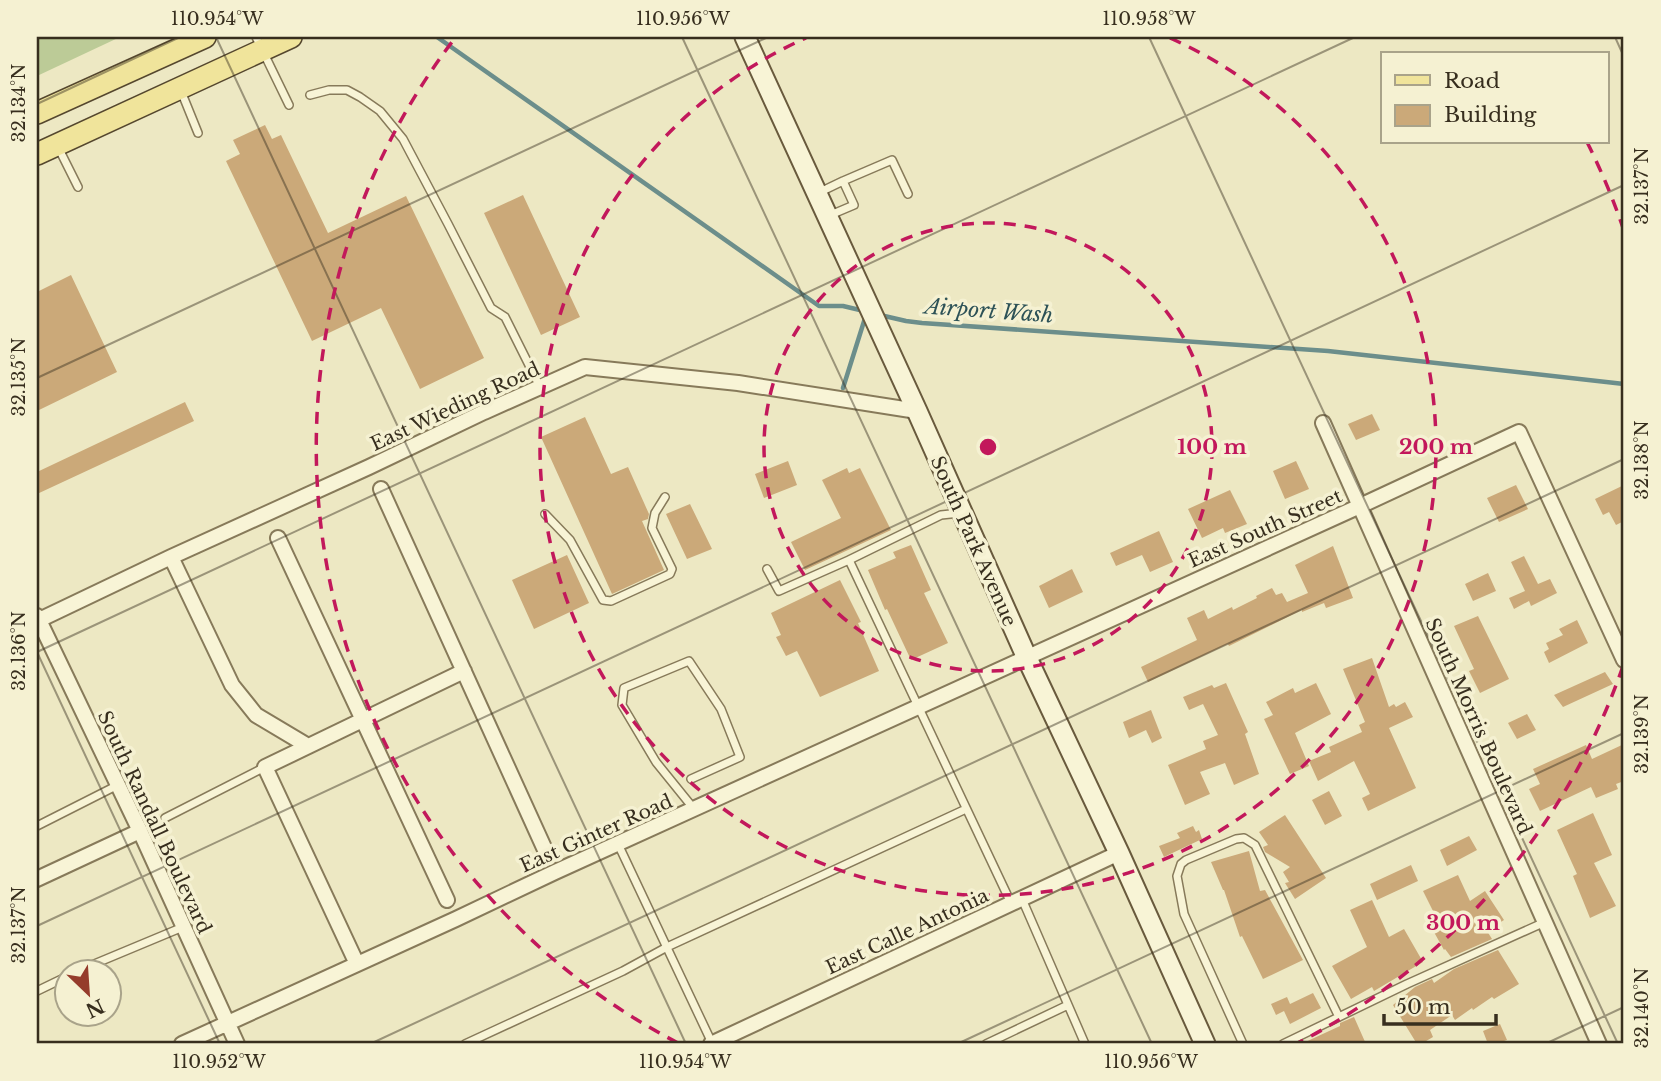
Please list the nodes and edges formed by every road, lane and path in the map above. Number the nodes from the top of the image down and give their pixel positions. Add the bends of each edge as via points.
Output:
1 (205, 37) edge
2 (291, 37) edge
3 (745, 37) edge
4 (259, 44) edge
5 (180, 89) junction
6 (310, 95) dead end
7 (289, 105) dead end
8 (37, 113) edge
9 (198, 133) dead end
10 (57, 145) junction
11 (37, 154) edge
12 (843, 181) junction
13 (78, 187) dead end
14 (817, 193) junction
15 (908, 194) dead end
16 (827, 216) junction
17 (540, 387) junction
18 (917, 411) junction
19 (1323, 423) dead end
20 (381, 489) dead end
21 (665, 498) dead end
22 (1360, 506) junction
23 (962, 513) junction
24 (545, 514) dead end
25 (278, 538) dead end
26 (171, 557) junction
27 (849, 560) junction
28 (767, 569) dead end
29 (37, 619) edge
30 (1027, 658) junction
31 (1624, 660) edge
32 (464, 671) junction
33 (919, 708) junction
34 (362, 719) junction
35 (308, 746) junction
36 (265, 767) junction
37 (691, 779) dead end
38 (118, 785) junction
39 (966, 809) junction
40 (695, 810) junction
41 (165, 818) dead end
42 (37, 825) edge
43 (140, 831) junction
44 (618, 844) junction
45 (545, 852) dead end
46 (1119, 853) junction
47 (37, 879) edge
48 (447, 900) dead end
49 (1017, 901) junction
50 (1545, 922) junction
51 (184, 927) junction
52 (667, 947) junction
53 (109, 958) edge
54 (357, 964) junction
55 (1068, 1005) junction
56 (1339, 1017) junction
57 (228, 1023) junction
58 (182, 1044) edge
59 (237, 1044) edge
60 (465, 1044) edge
61 (712, 1044) edge
62 (986, 1044) edge
63 (1085, 1044) edge
64 (1205, 1044) edge
65 (1243, 1044) edge
66 (1283, 1044) edge
67 (1599, 1044) edge

1 - 8 main road
2 - 4 main road
3 - 14 main road, South Park Avenue
4 - 5 main road
4 - 7 lane
5 - 9 lane
5 - 10 main road
6 - 17 lane via 347,90 380,111 403,139 491,308 505,317
10 - 11 main road
10 - 13 lane
12 - 14 lane
12 - 15 lane via 892,160
12 - 16 lane via 854,205
14 - 16 main road, South Park Avenue
16 - 18 main road, South Park Avenue
17 - 18 street, East Wieding Road via 585,366 738,383
17 - 26 street, East Wieding Road
18 - 23 main road, South Park Avenue
19 - 22 street, South Morris Boulevard
20 - 32 street
21 - 24 lane via 652,527 672,569 670,574 611,601 603,600 570,540
22 - 30 street, East South Street
22 - 31 street, East South Street via 1519,432
22 - 50 street, South Morris Boulevard
23 - 27 lane via 941,515
23 - 30 main road, South Park Avenue
25 - 34 street
26 - 29 street, East Wieding Road
26 - 35 street via 232,685 256,715
27 - 28 lane via 779,591
27 - 33 lane
29 - 38 street, South Randall Boulevard
30 - 33 street, East Ginter Road
30 - 46 main road, South Park Avenue
32 - 34 street
32 - 45 street
33 - 39 lane
33 - 40 street, East Ginter Road
34 - 35 street
34 - 48 street
35 - 36 street
36 - 41 lane
36 - 54 street
37 - 40 lane via 740,757 721,709 688,661 624,688 622,705 656,762
38 - 42 lane
38 - 43 street, South Randall Boulevard
39 - 49 lane
39 - 52 lane
40 - 44 street, East Ginter Road
43 - 47 street
43 - 51 street, South Randall Boulevard
44 - 52 lane
44 - 54 street, East Ginter Road
46 - 49 street, East Calle Antonia
46 - 64 main road, South Park Avenue
49 - 55 lane
49 - 61 street, East Calle Antonia
50 - 56 lane
50 - 67 street, South Morris Boulevard
51 - 53 lane
51 - 57 street, South Randall Boulevard
52 - 60 lane
52 - 61 lane
54 - 57 street, East Ginter Road
55 - 62 lane
55 - 63 lane
56 - 65 lane via 1255,845 1236,839 1186,860 1177,876 1184,914
56 - 66 lane
57 - 58 street, East Ginter Road
57 - 59 street, South Randall Boulevard

